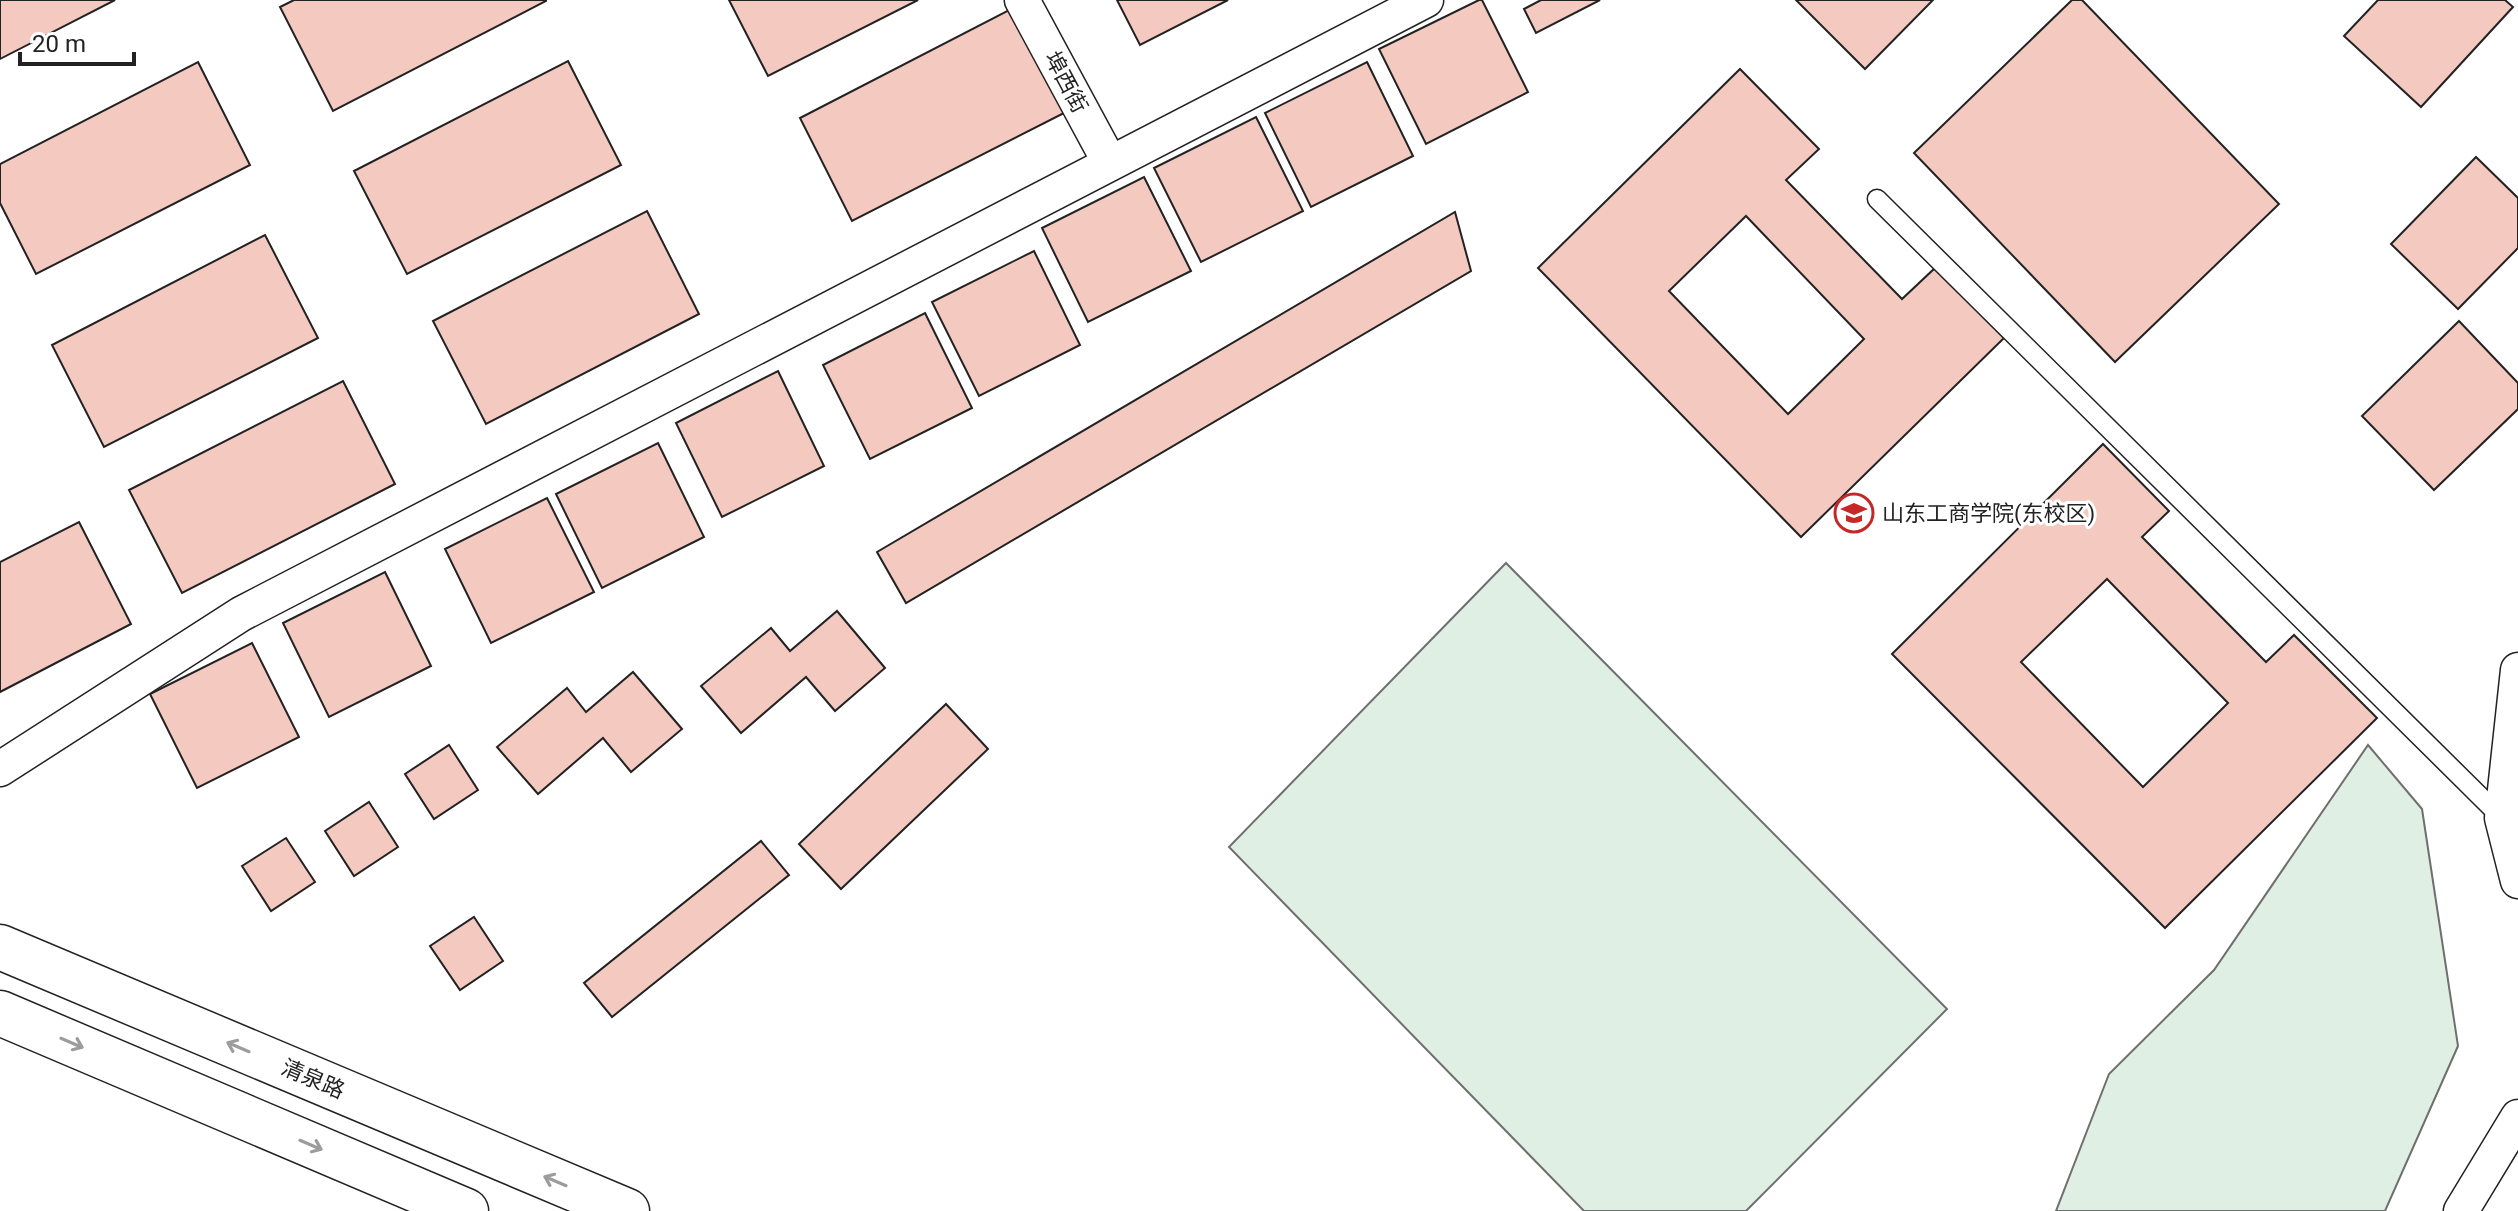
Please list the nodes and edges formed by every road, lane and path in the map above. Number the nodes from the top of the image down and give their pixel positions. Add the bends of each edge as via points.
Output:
1 (1022, 0) edge
2 (1426, 0) edge
3 (1110, 163) junction
4 (1877, 199) dead end
5 (2518, 670) edge
6 (0, 769) edge
7 (2502, 818) junction
8 (2518, 881) edge
9 (0, 947) edge
10 (0, 1013) edge
11 (2518, 1117) edge
12 (466, 1211) edge
13 (627, 1211) edge
14 (2461, 1211) edge

1 - 3 street, 埠西街
2 - 3 street
3 - 6 street via 241,614
4 - 7 lane
5 - 7 street
7 - 8 street
13 -> 9 main road, 清泉路
10 -> 12 main road
11 - 14 street

